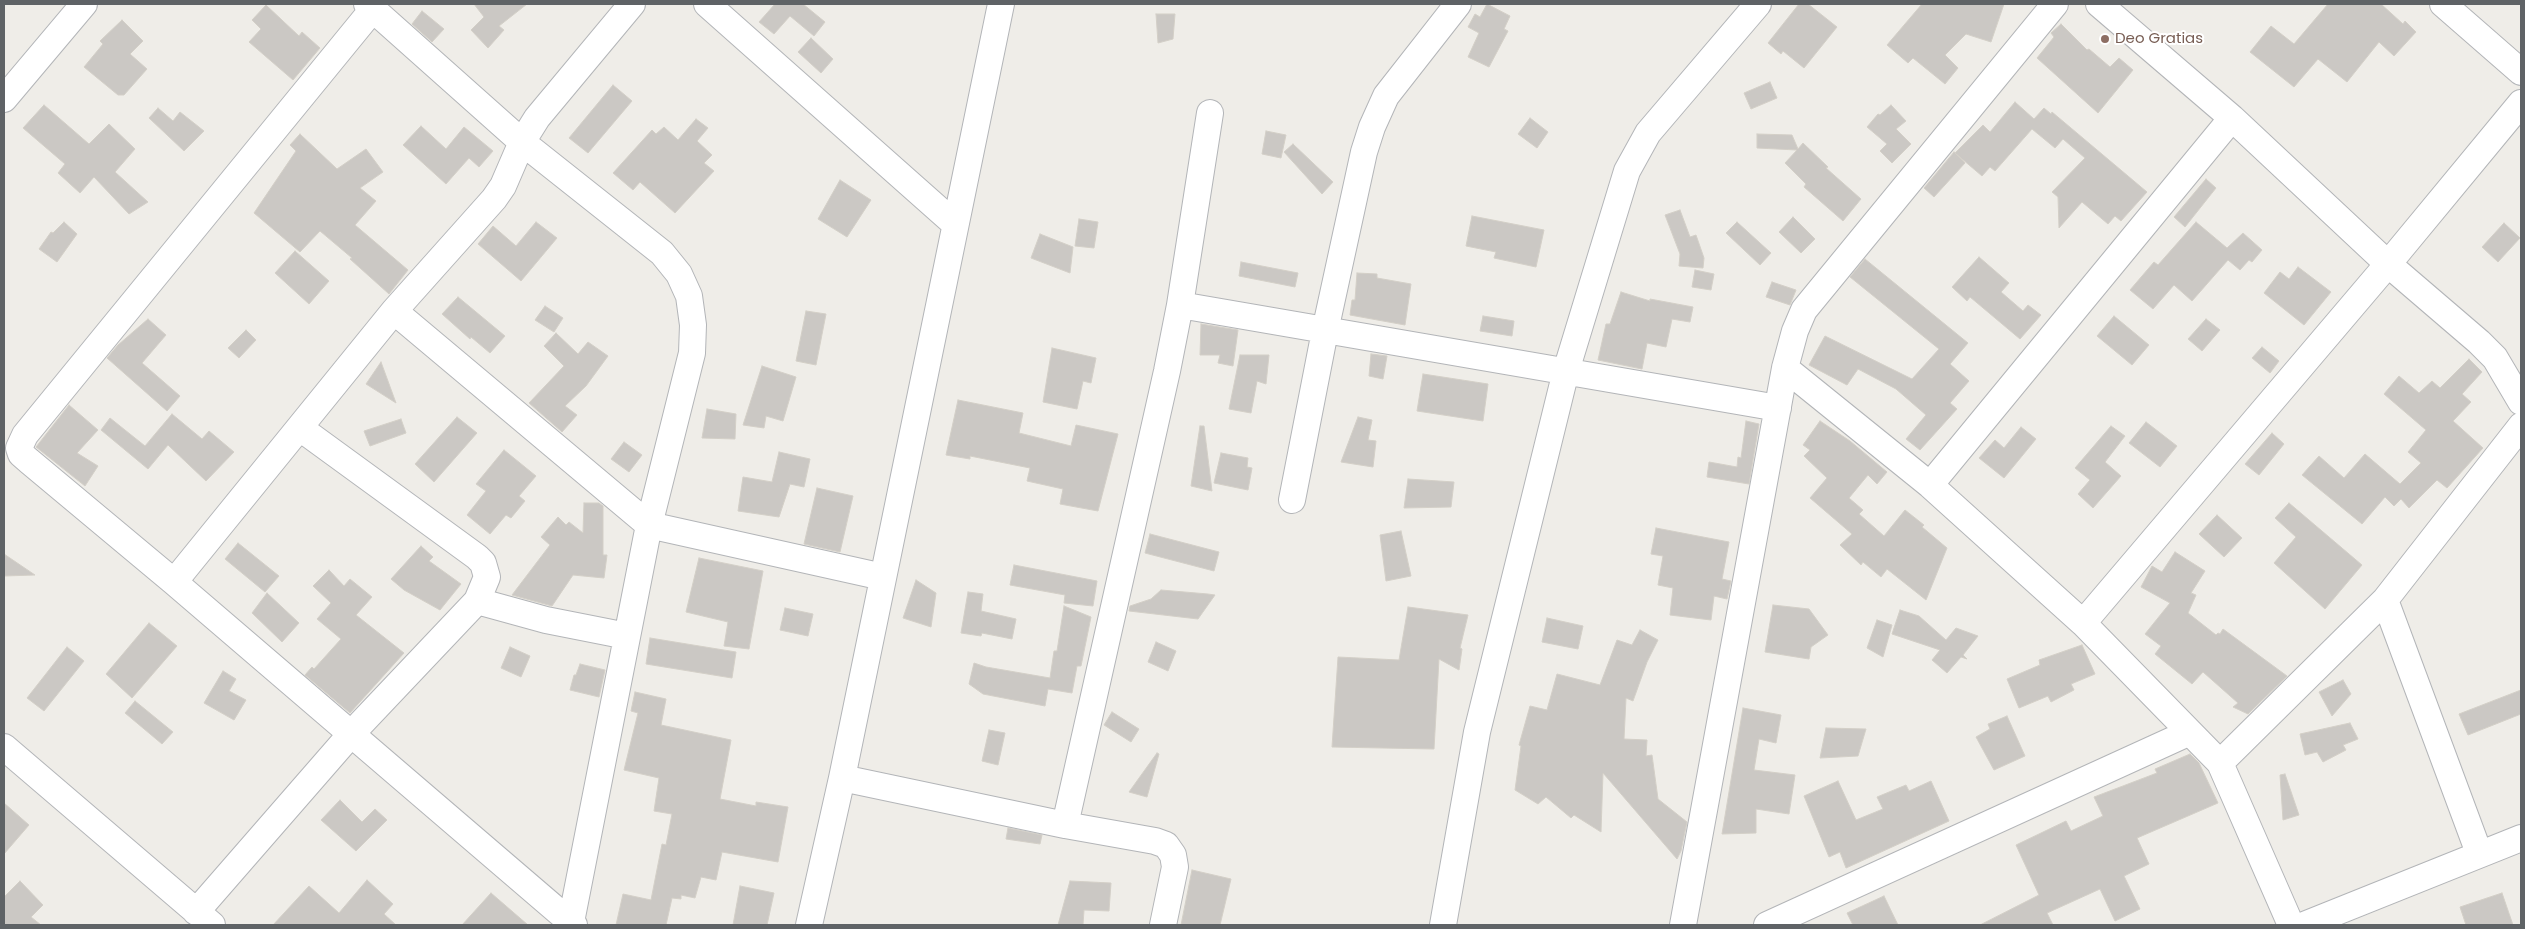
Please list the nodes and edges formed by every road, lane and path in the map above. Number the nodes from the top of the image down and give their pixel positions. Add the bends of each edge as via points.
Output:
1 (632, 4) edge
2 (707, 4) edge
3 (1001, 4) edge
4 (1458, 4) edge
5 (1758, 4) edge
6 (2055, 4) edge
7 (2099, 4) edge
8 (2443, 4) edge
9 (370, 6) edge
10 (72, 8) edge
11 (2521, 72) edge
12 (4, 99) edge
13 (2521, 103) edge
14 (1210, 113) dead end
15 (2232, 118) junction
16 (522, 142) junction
17 (955, 224) junction
18 (2388, 264) junction
19 (1180, 305) junction
20 (394, 311) junction
21 (1326, 331) junction
22 (1785, 368) junction
23 (1566, 371) junction
24 (2521, 402) edge
25 (1778, 408) junction
26 (2521, 426) edge
27 (300, 428) junction
28 (1930, 485) junction
29 (1292, 500) dead end
30 (649, 525) junction
31 (884, 577) junction
32 (174, 582) junction
33 (2384, 600) junction
34 (478, 601) junction
35 (2083, 623) junction
36 (627, 636) junction
37 (2188, 733) junction
38 (351, 734) junction
39 (4, 747) edge
40 (2220, 763) junction
41 (842, 778) junction
42 (1065, 825) junction
43 (2521, 838) edge
44 (2479, 853) junction
45 (204, 919) edge
46 (572, 924) edge
47 (809, 925) edge
48 (1163, 925) edge
49 (1444, 925) edge
50 (1683, 925) edge
51 (1767, 925) edge
52 (2290, 925) edge
53 (2304, 925) edge

1 - 16 street via 537,118
2 - 17 street
3 - 17 street
4 - 21 street via 1386,96 1372,126
5 - 23 street via 1648,133 1636,152 1616,203
6 - 22 street via 1804,310
7 - 15 street
8 - 11 street
9 - 16 street
9 - 32 street via 31,428 19,448 29,461
10 - 12 street
13 - 18 street
14 - 19 street
15 - 18 street
15 - 28 street
16 - 20 street via 494,200
16 - 30 street via 662,253 679,274 690,296 692,353
17 - 31 street
18 - 24 street via 2495,358
18 - 35 street
19 - 21 street
19 - 42 street
20 - 27 street
20 - 30 street
21 - 23 street
21 - 29 street
22 - 25 street
22 - 28 street
23 - 25 street
23 - 49 street via 1477,732
25 - 50 street
26 - 33 street
27 - 32 street
27 - 34 street via 477,557 483,563 487,577
28 - 35 street
30 - 31 street
30 - 36 street
31 - 41 street
32 - 38 street
33 - 40 street
33 - 44 street
34 - 36 street via 546,620
34 - 38 street
35 - 37 street
36 - 46 street
37 - 40 street
37 - 51 street
38 - 45 street
38 - 46 street
39 - 45 street
40 - 52 street
41 - 42 street
41 - 47 street
42 - 48 street via 1155,841 1166,846 1173,855 1175,867
43 - 44 street
44 - 53 street

